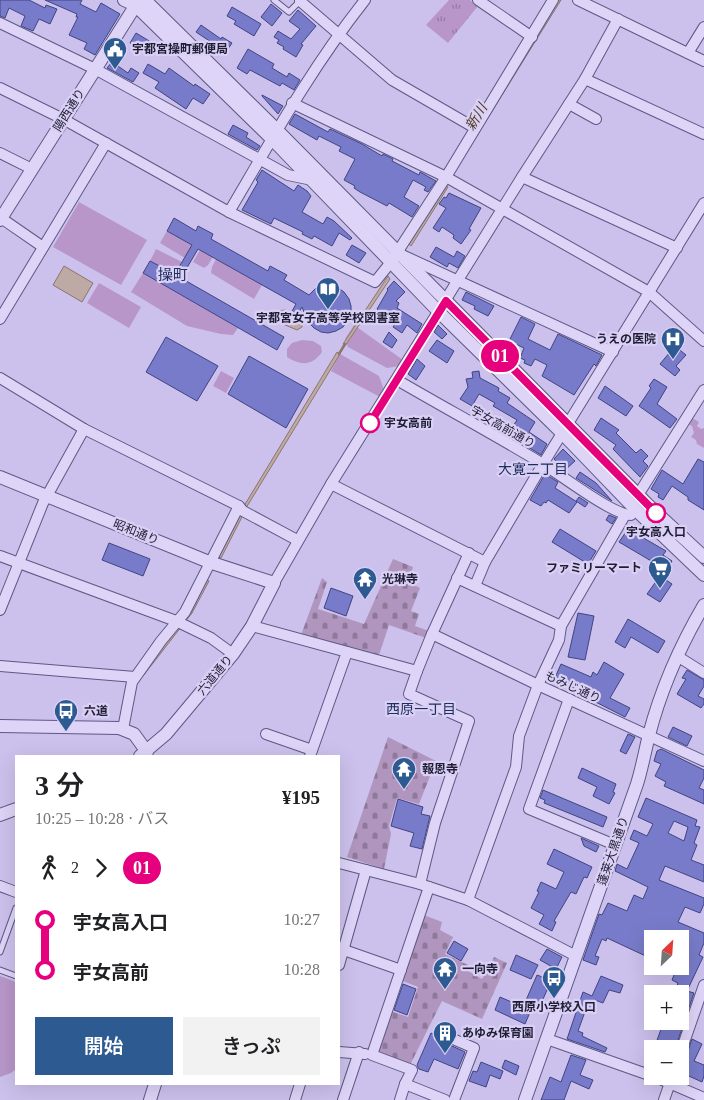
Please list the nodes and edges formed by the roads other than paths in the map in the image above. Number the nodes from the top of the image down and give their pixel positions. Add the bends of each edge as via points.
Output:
1 (274, 0) edge
2 (365, 0) edge
3 (478, 0) edge
4 (553, 0) edge
5 (578, 0) edge
6 (135, 1) edge
7 (300, 1) edge
8 (618, 19) junction
9 (0, 23) edge
10 (704, 27) edge
11 (339, 33) junction
12 (532, 37) junction
13 (688, 53) junction
14 (704, 61) edge
15 (95, 69) junction
16 (585, 79) junction
17 (0, 88) edge
18 (292, 103) junction
19 (569, 104) junction
20 (63, 119) junction
21 (596, 119) dead end
22 (475, 128) junction
23 (275, 134) junction
24 (704, 134) edge
25 (106, 143) junction
26 (0, 153) edge
27 (260, 159) junction
28 (32, 169) junction
29 (446, 177) junction
30 (522, 177) junction
31 (312, 180) junction
32 (704, 203) edge
33 (503, 208) junction
34 (229, 212) junction
35 (1, 217) edge
36 (43, 247) junction
37 (676, 248) junction
38 (393, 257) junction
39 (458, 280) junction
40 (649, 292) junction
41 (446, 301) junction
42 (439, 312) junction
43 (0, 319) edge
44 (704, 341) edge
45 (613, 352) junction
46 (0, 378) edge
47 (397, 380) junction
48 (704, 390) edge
49 (565, 428) junction
50 (84, 429) junction
51 (543, 464) junction
52 (0, 477) edge
53 (331, 484) junction
54 (0, 485) edge
55 (638, 495) junction
56 (44, 499) junction
57 (238, 506) junction
58 (643, 509) junction
59 (625, 515) junction
60 (297, 540) junction
61 (469, 553) junction
62 (0, 556) edge
63 (704, 557) edge
64 (486, 562) junction
65 (18, 563) junction
66 (208, 565) junction
67 (704, 575) edge
68 (457, 578) junction
69 (272, 586) junction
70 (475, 586) junction
71 (704, 605) edge
72 (0, 610) edge
73 (176, 621) junction
74 (252, 626) junction
75 (561, 626) junction
76 (432, 634) junction
77 (347, 652) junction
78 (233, 654) junction
79 (677, 656) junction
80 (0, 666) edge
81 (417, 671) junction
82 (704, 673) edge
83 (136, 677) junction
84 (538, 685) junction
85 (569, 699) junction
86 (0, 726) edge
87 (123, 729) junction
88 (266, 734) dead end
89 (649, 736) junction
90 (311, 753) edge
91 (146, 755) edge
92 (704, 761) edge
93 (15, 809) edge
94 (0, 815) edge
95 (615, 845) junction
96 (340, 863) edge
97 (366, 870) junction
98 (0, 886) edge
99 (424, 886) junction
100 (15, 892) edge
101 (468, 900) junction
102 (15, 911) edge
103 (344, 950) junction
104 (0, 952) edge
105 (576, 956) junction
106 (340, 962) edge
107 (0, 970) edge
108 (401, 970) junction
109 (15, 976) edge
110 (704, 986) edge
111 (453, 1039) dead end
112 (547, 1039) junction
113 (685, 1040) edge
114 (340, 1052) edge
115 (359, 1052) junction
116 (372, 1055) junction
117 (644, 1073) edge
118 (405, 1084) junction
119 (155, 1085) edge
120 (300, 1085) edge
121 (669, 1085) edge
122 (681, 1085) edge
123 (704, 1098) edge
124 (150, 1100) edge
125 (294, 1100) edge
126 (343, 1100) edge
127 (400, 1100) edge
128 (445, 1100) edge
129 (454, 1100) edge
130 (525, 1100) edge
131 (664, 1100) edge

1 - 7 lane via 289,12
2 - 11 street
3 - 12 street
4 - 12 street
5 - 8 street
6 - 15 street, 陽西通り
6 - 23 street
7 - 11 street
8 - 13 street
8 - 16 street
9 - 15 street
10 - 13 street
11 - 18 street
11 - 22 street via 392,80
12 - 22 street
13 - 14 street
15 - 20 street, 陽西通り
15 - 27 street
16 - 19 street
16 - 24 street
17 - 20 street
18 - 23 street
18 - 29 street
19 - 21 street
19 - 30 street
20 - 25 street
20 - 28 street, 陽西通り
22 - 29 street
23 - 27 street
23 - 31 street
23 - 38 street
25 - 34 street
25 - 36 street
26 - 28 street
27 - 31 street via 288,175
27 - 34 street
28 - 35 street, 陽西通り
29 - 33 street
29 - 38 street
30 - 33 street
30 - 37 street
31 - 38 street
32 - 37 street
33 - 39 street
33 - 40 street
34 - 38 street via 376,282
35 - 36 street
36 - 43 street
37 - 40 street
38 - 39 street
38 - 41 street
38 - 42 street
39 - 41 street
39 - 45 street
40 - 44 street
40 - 45 street
41 - 42 street
41 - 49 street
42 - 47 street
42 - 49 street
45 - 49 street
46 - 50 street
47 - 51 street, 宇女高前通り
47 - 53 street
48 - 55 street
49 - 51 street
49 - 55 street
49 - 58 street
50 - 56 street
50 - 57 street
51 - 59 street, 宇女高前通り
51 - 64 street
52 - 56 street, 昭和通り
53 - 60 street
53 - 61 street
54 - 56 street, 昭和通り
55 - 58 street
56 - 65 street
56 - 66 street, 昭和通り
57 - 60 street
57 - 66 street
58 - 59 street via 634,515
58 - 63 street
58 - 67 street
59 - 75 street
60 - 69 street
61 - 64 street
61 - 68 street
62 - 65 street
64 - 70 street
65 - 72 street
65 - 73 street
66 - 69 street, 昭和通り
66 - 73 street via 185,612
68 - 70 street
68 - 76 street
69 - 74 street, 六道通り
70 - 75 street
71 - 79 street, 蓬莱大黒通り
73 - 78 street
73 - 83 street
74 - 77 street
74 - 78 street, 六道通り
75 - 84 street via 559,640
76 - 81 street
76 - 84 street, もみじ通り
77 - 81 street
77 - 90 street
78 - 91 street, 六道通り
79 - 82 street
79 - 89 street, 蓬莱大黒通り
80 - 83 street
81 - 99 street via 408,694 469,721 435,823
83 - 87 street via 132,682
84 - 85 street, もみじ通り
84 - 101 street via 519,736 516,767
85 - 89 street, もみじ通り
85 - 95 street via 529,809
86 - 87 street
87 - 91 street via 138,737
88 - 90 street
89 - 92 street, もみじ通り
89 - 95 street, 蓬莱大黒通り via 641,772
93 - 94 street
95 - 105 street, 蓬莱大黒通り
96 - 97 street
97 - 99 street
97 - 103 street
98 - 100 street
99 - 101 street
99 - 108 street
101 - 105 street
102 - 104 lane
103 - 106 street
103 - 108 street
105 - 112 street, 蓬莱大黒通り
107 - 109 lane
108 - 116 street
110 - 113 street
111 - 129 street via 474,1048
112 - 117 street
112 - 130 street, 蓬莱大黒通り
114 - 115 street
115 - 116 street
115 - 126 street
116 - 118 street via 412,1070
118 - 127 street
118 - 128 street
119 - 124 street
120 - 125 street
121 - 131 street
122 - 123 street

